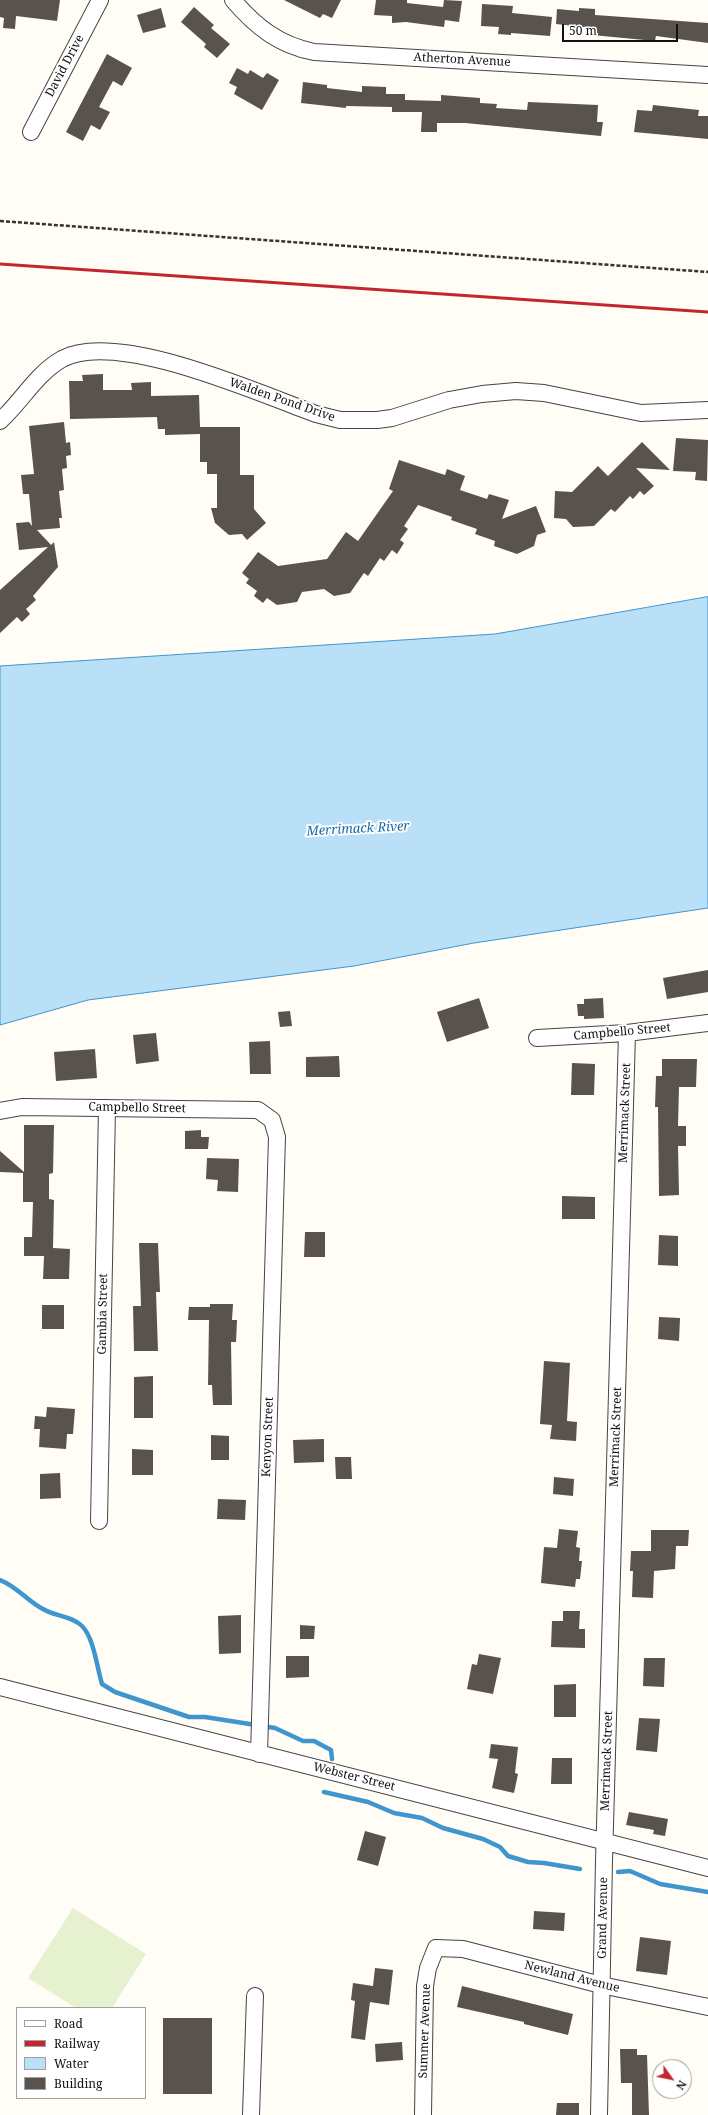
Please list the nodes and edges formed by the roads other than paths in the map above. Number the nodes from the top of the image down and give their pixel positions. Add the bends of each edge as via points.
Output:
1 (100, 0) edge
2 (233, 0) edge
3 (708, 75) edge
4 (31, 132) dead end
5 (708, 410) edge
6 (0, 421) edge
7 (708, 1023) edge
8 (627, 1033) junction
9 (537, 1038) dead end
10 (106, 1108) junction
11 (0, 1111) edge
12 (272, 1120) joint
13 (99, 1521) dead end
14 (0, 1687) edge
15 (259, 1754) junction
16 (605, 1841) junction
17 (708, 1868) edge
18 (436, 1948) joint
19 (602, 1985) junction
20 (254, 1996) dead end
21 (708, 2007) edge
22 (251, 2115) edge
23 (422, 2115) edge
24 (599, 2115) edge

1 - 4 street, David Drive
2 - 3 street, Atherton Avenue via 268,34 294,47 314,52
5 - 6 street, Walden Pond Drive via 641,413 544,393 516,392 482,394 449,400 378,420 340,420 316,414 180,365 148,356 114,352 78,354 64,358 36,380
7 - 8 street, Campbello Street
8 - 9 street, Campbello Street
8 - 16 street, Merrimack Street
10 - 11 street, Campbello Street via 22,1107
10 - 12 street, Campbello Street via 258,1110
10 - 13 street, Gambia Street
12 - 15 street, Kenyon Street via 277,1137
14 - 15 street, Webster Street
15 - 16 street, Webster Street
16 - 17 street, Webster Street
16 - 19 street, Grand Avenue
18 - 19 street, Newland Avenue via 463,1949
18 - 23 street, Summer Avenue via 428,1968 425,1986
19 - 21 street, Newland Avenue
19 - 24 street, Grand Avenue
20 - 22 street

